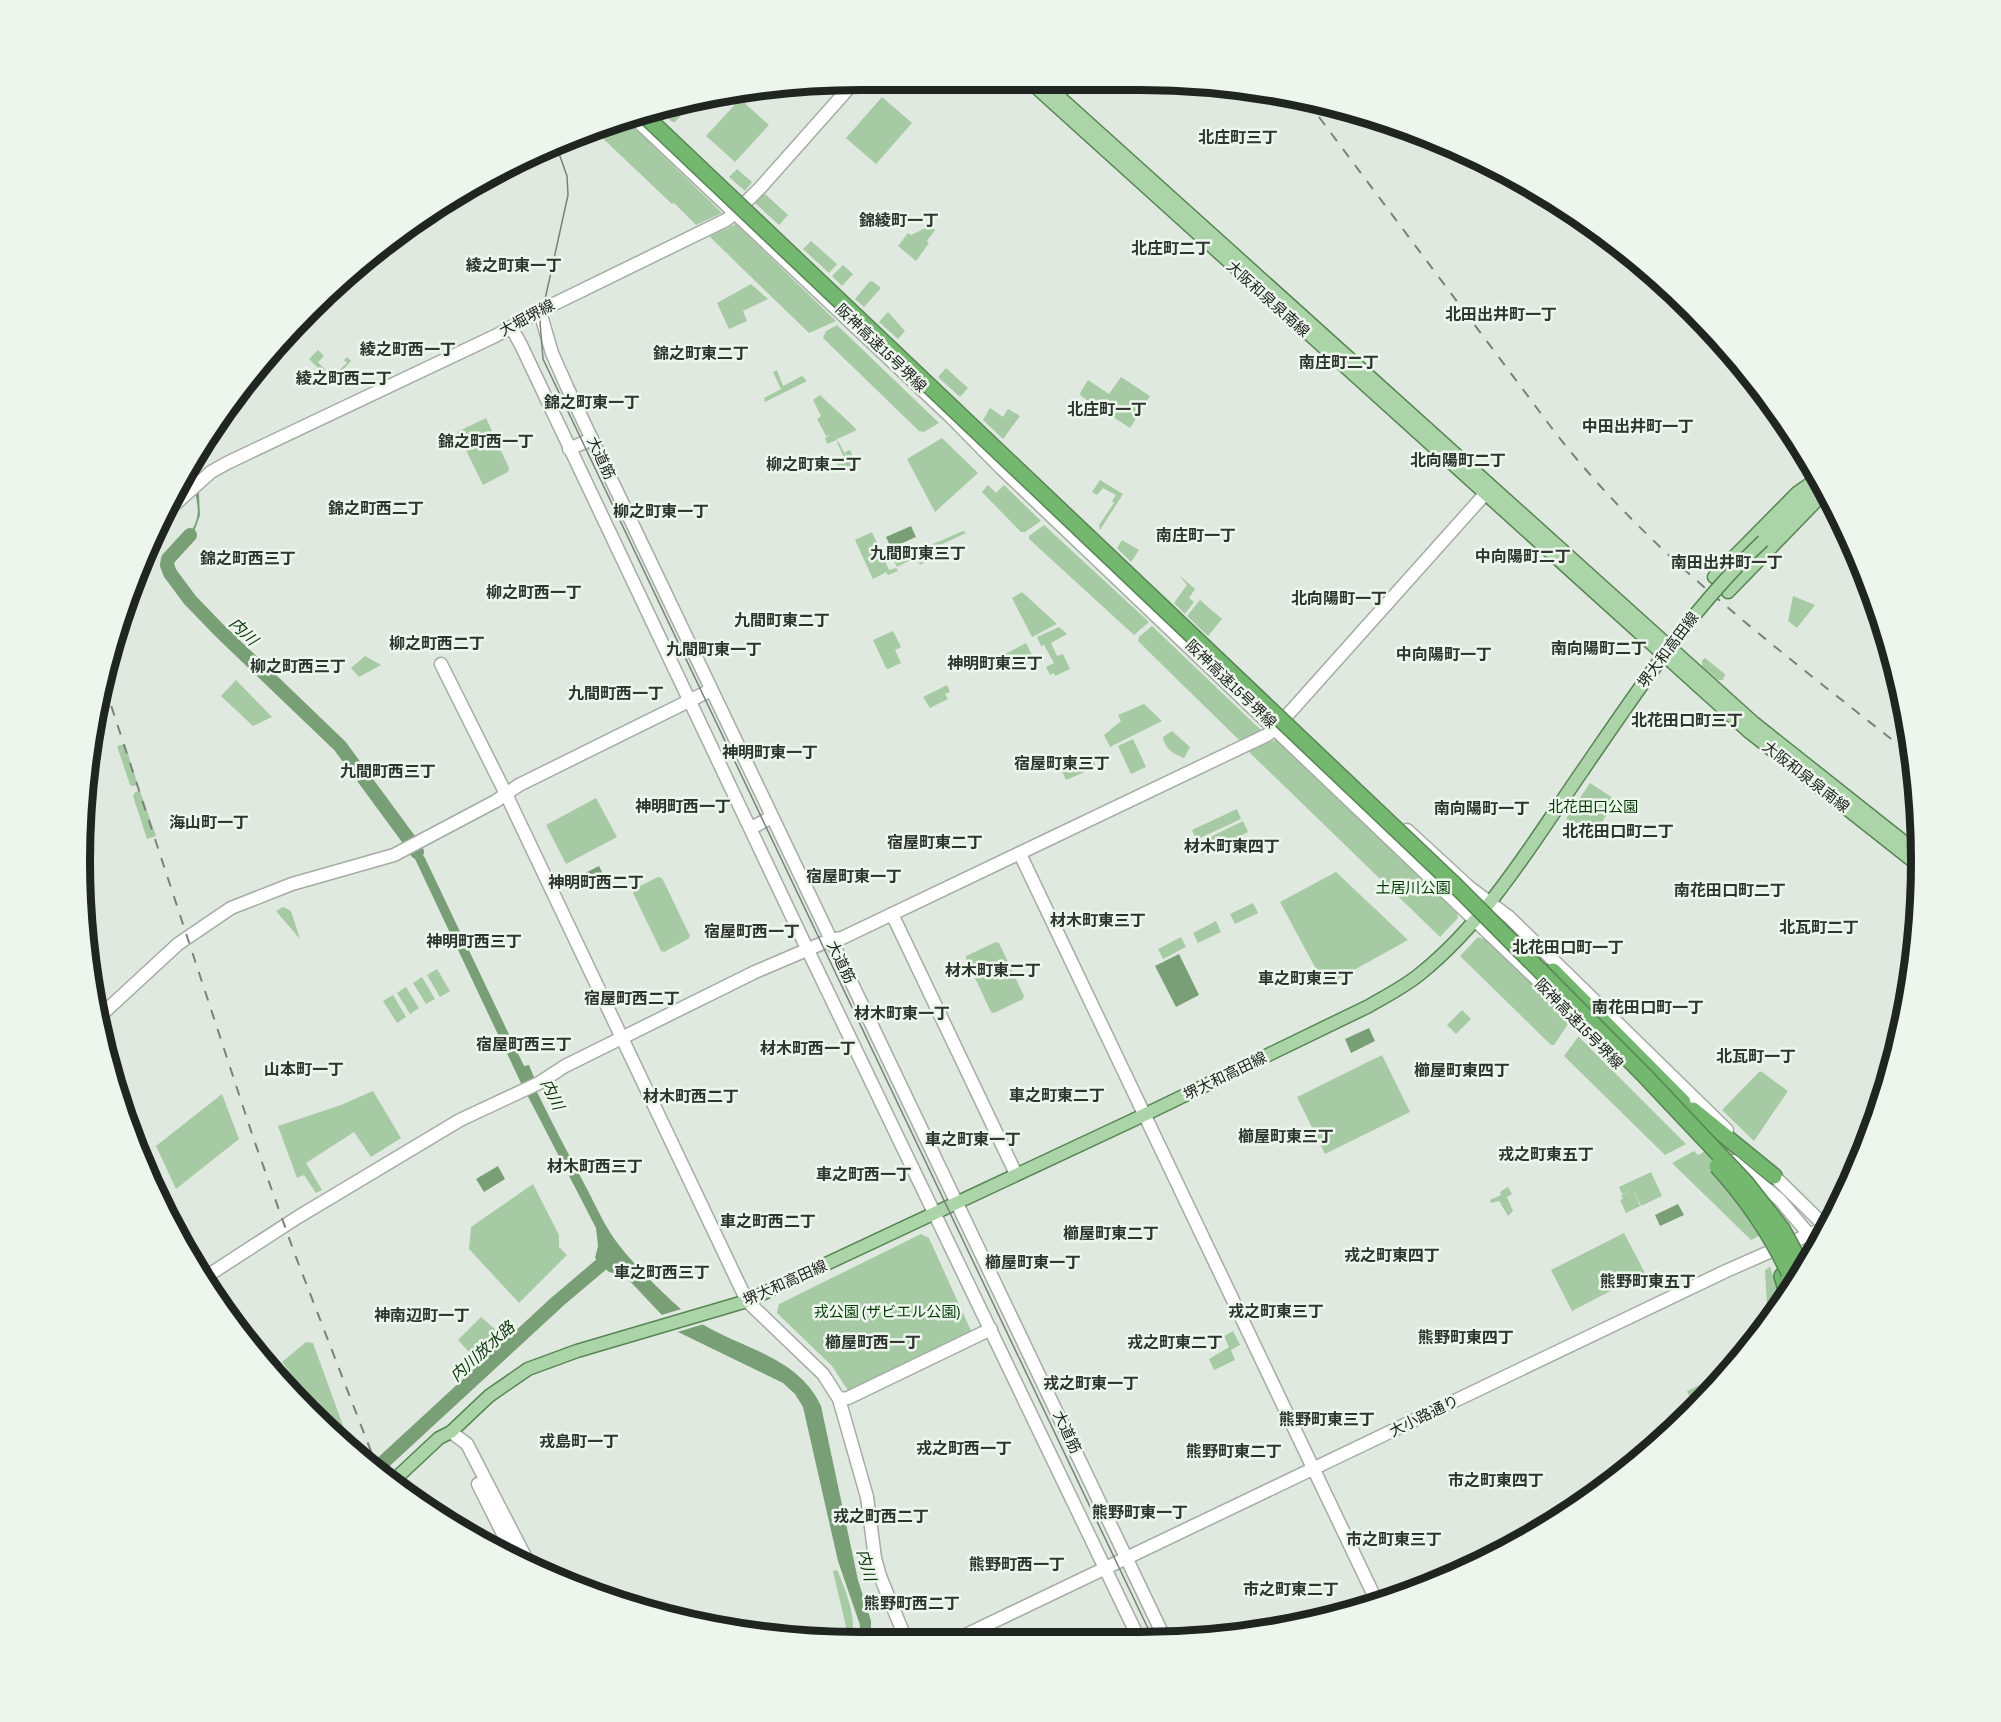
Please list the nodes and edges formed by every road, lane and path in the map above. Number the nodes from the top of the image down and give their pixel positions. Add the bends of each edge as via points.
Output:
1 (1038, 90) edge
2 (1052, 90) edge
3 (846, 91) edge
4 (650, 119) edge
5 (651, 119) edge
6 (640, 122) edge
7 (640, 123) edge
8 (739, 209) junction
9 (540, 312) junction
10 (511, 327) junction
11 (592, 439) junction
12 (569, 449) junction
13 (1812, 483) edge
14 (1816, 490) edge
15 (1485, 494) junction
16 (1819, 498) edge
17 (181, 499) edge
18 (651, 565) junction
19 (630, 574) junction
20 (1714, 577) dead end
21 (1728, 592) dead end
22 (441, 664) dead end
23 (711, 690) junction
24 (691, 700) junction
25 (1279, 725) junction
26 (506, 794) junction
27 (772, 817) junction
28 (751, 828) junction
29 (1910, 847) edge
30 (1020, 854) junction
31 (1911, 859) edge
32 (1456, 886) junction
33 (1490, 902) junction
34 (892, 914) junction
35 (1474, 921) junction
36 (830, 939) junction
37 (808, 948) junction
38 (105, 1011) edge
39 (621, 1037) junction
40 (1144, 1115) junction
41 (1016, 1174) junction
42 (1774, 1176) junction
43 (956, 1204) junction
44 (935, 1213) junction
45 (1822, 1220) edge
46 (1761, 1222) junction
47 (1812, 1238) edge
48 (1811, 1239) edge
49 (1799, 1260) edge
50 (210, 1274) edge
51 (1790, 1275) edge
52 (1784, 1284) edge
53 (747, 1301) junction
54 (991, 1329) junction
55 (839, 1399) junction
56 (451, 1432) junction
57 (1314, 1469) junction
58 (397, 1477) edge
59 (404, 1481) edge
60 (509, 1547) edge
61 (524, 1554) edge
62 (1127, 1559) junction
63 (1106, 1568) junction
64 (1373, 1596) edge
65 (1161, 1631) edge
66 (903, 1632) edge
67 (972, 1632) edge
68 (1136, 1632) edge

1 - 15 main road, 大阪和泉泉南線
2 - 29 main road, 大阪和泉泉南線 via 1754,723
3 - 8 street, 大堀堺線
4 - 8 street
5 - 32 highway, 阪神高速15号堺線, bridge
6 - 8 street
7 - 46 highway, 阪神高速15号堺線, bridge via 1464,907 1688,1135 1739,1191
8 - 9 street, 大堀堺線 via 681,243
8 - 25 street via 956,415 1001,468
9 - 10 street, 大堀堺線
9 - 11 street, 大道筋 via 552,353
10 - 12 street, 大道筋
10 - 17 street, 大堀堺線 via 227,463
11 - 12 street
11 - 18 street, 大道筋
12 - 19 street, 大道筋
13 - 20 main road
14 - 33 main road, 堺大和高田線, bridge via 1743,560 1677,635
15 - 25 street
15 - 31 main road, 大阪和泉泉南線 via 1748,731
16 - 21 main road
18 - 19 street
18 - 23 street, 大道筋
19 - 24 street, 大道筋
22 - 26 street
23 - 24 street
23 - 27 street, 大道筋
24 - 26 street
24 - 28 street, 大道筋
25 - 30 street via 1240,749
25 - 33 street
25 - 35 street
26 - 38 street via 394,855 292,884 231,908 178,944
26 - 39 street
27 - 28 street
27 - 36 street, 大道筋
28 - 37 street, 大道筋
30 - 34 street
30 - 40 street
32 - 42 highway, bridge via 1533,952 1688,1106
32 - 49 highway, 阪神高速15号堺線, bridge via 1746,1184 1782,1229
33 - 35 main road, 堺大和高田線
33 - 42 street via 1579,983
34 - 36 street via 842,938
34 - 41 street
35 - 40 main road, 堺大和高田線 via 1432,964 1401,988
35 - 47 street via 1709,1140 1780,1200
36 - 37 street
36 - 43 street, 大道筋
37 - 39 street
37 - 44 street, 大道筋
39 - 50 street via 520,1093 460,1120
39 - 53 street
40 - 41 main road, 堺大和高田線
40 - 57 street
41 - 43 main road, 堺大和高田線
42 - 45 street
43 - 44 main road, 堺大和高田線
43 - 62 street, 大道筋
44 - 53 main road, 堺大和高田線
44 - 54 street, 大道筋
46 - 51 highway, 阪神高速15号堺線, bridge
46 - 52 highway, bridge
48 - 57 street, 大小路通り via 1755,1257
53 - 55 street via 823,1374
53 - 56 main road, 堺大和高田線 via 528,1369 489,1396
54 - 55 street
54 - 63 street, 大道筋
55 - 66 street via 867,1497 875,1558
56 - 58 main road, 堺大和高田線 via 439,1438
56 - 59 main road, 堺大和高田線 via 444,1444
56 - 60 street
56 - 61 street via 467,1444
57 - 62 street, 大小路通り
57 - 64 street
62 - 63 street, 大小路通り
62 - 65 street, 大道筋
63 - 67 street, 大小路通り
63 - 68 street, 大道筋

